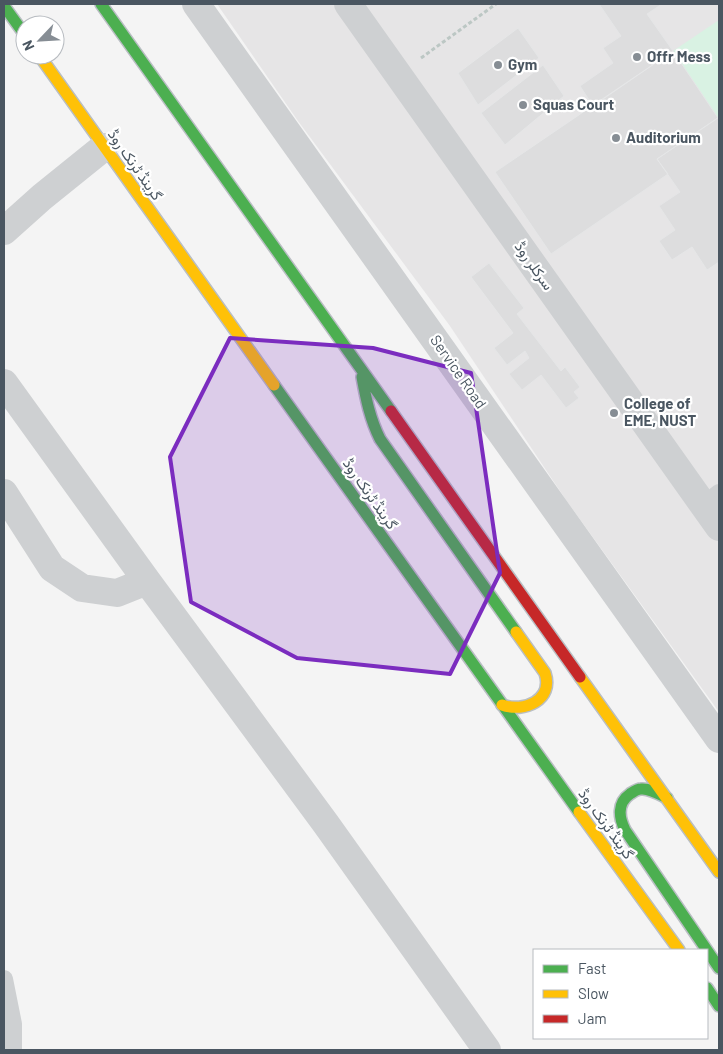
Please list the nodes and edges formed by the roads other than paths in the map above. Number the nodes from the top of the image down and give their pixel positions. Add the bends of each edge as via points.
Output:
1 (101, 4) edge
2 (196, 4) edge
3 (348, 4) edge
4 (4, 6) edge
5 (15, 22) edge
6 (46, 65) edge
7 (104, 147) junction
8 (4, 231) edge
9 (358, 364) junction
10 (4, 383) edge
11 (4, 493) edge
12 (711, 499) edge
13 (719, 528) edge
14 (147, 581) junction
15 (502, 704) junction
16 (719, 739) edge
17 (667, 798) junction
18 (719, 872) edge
19 (678, 949) edge
20 (706, 949) edge
21 (708, 952) edge
22 (719, 968) edge
23 (4, 979) edge
24 (708, 990) edge
25 (719, 1006) edge
26 (12, 1050) edge
27 (487, 1050) edge

1 - 9 highway
2 - 16 street, Service Road
3 - 12 street, سرکلر روڈ
4 - 5 highway
6 - 7 highway, گرینڈ ٹرنک روڈ
7 - 8 street
7 - 15 highway, گرینڈ ٹرنک روڈ
9 - 15 highway via 368,409 380,439 545,673 546,688 539,700 521,708
9 - 17 highway
10 - 14 street
11 - 14 street via 52,568 82,588 117,593
12 - 13 street, سرکلر روڈ
14 - 27 street
15 - 19 highway, گرینڈ ٹرنک روڈ
17 - 18 highway
17 - 20 highway via 638,789 622,802 621,821
21 - 22 highway
23 - 26 lane via 13,1024
24 - 25 highway

